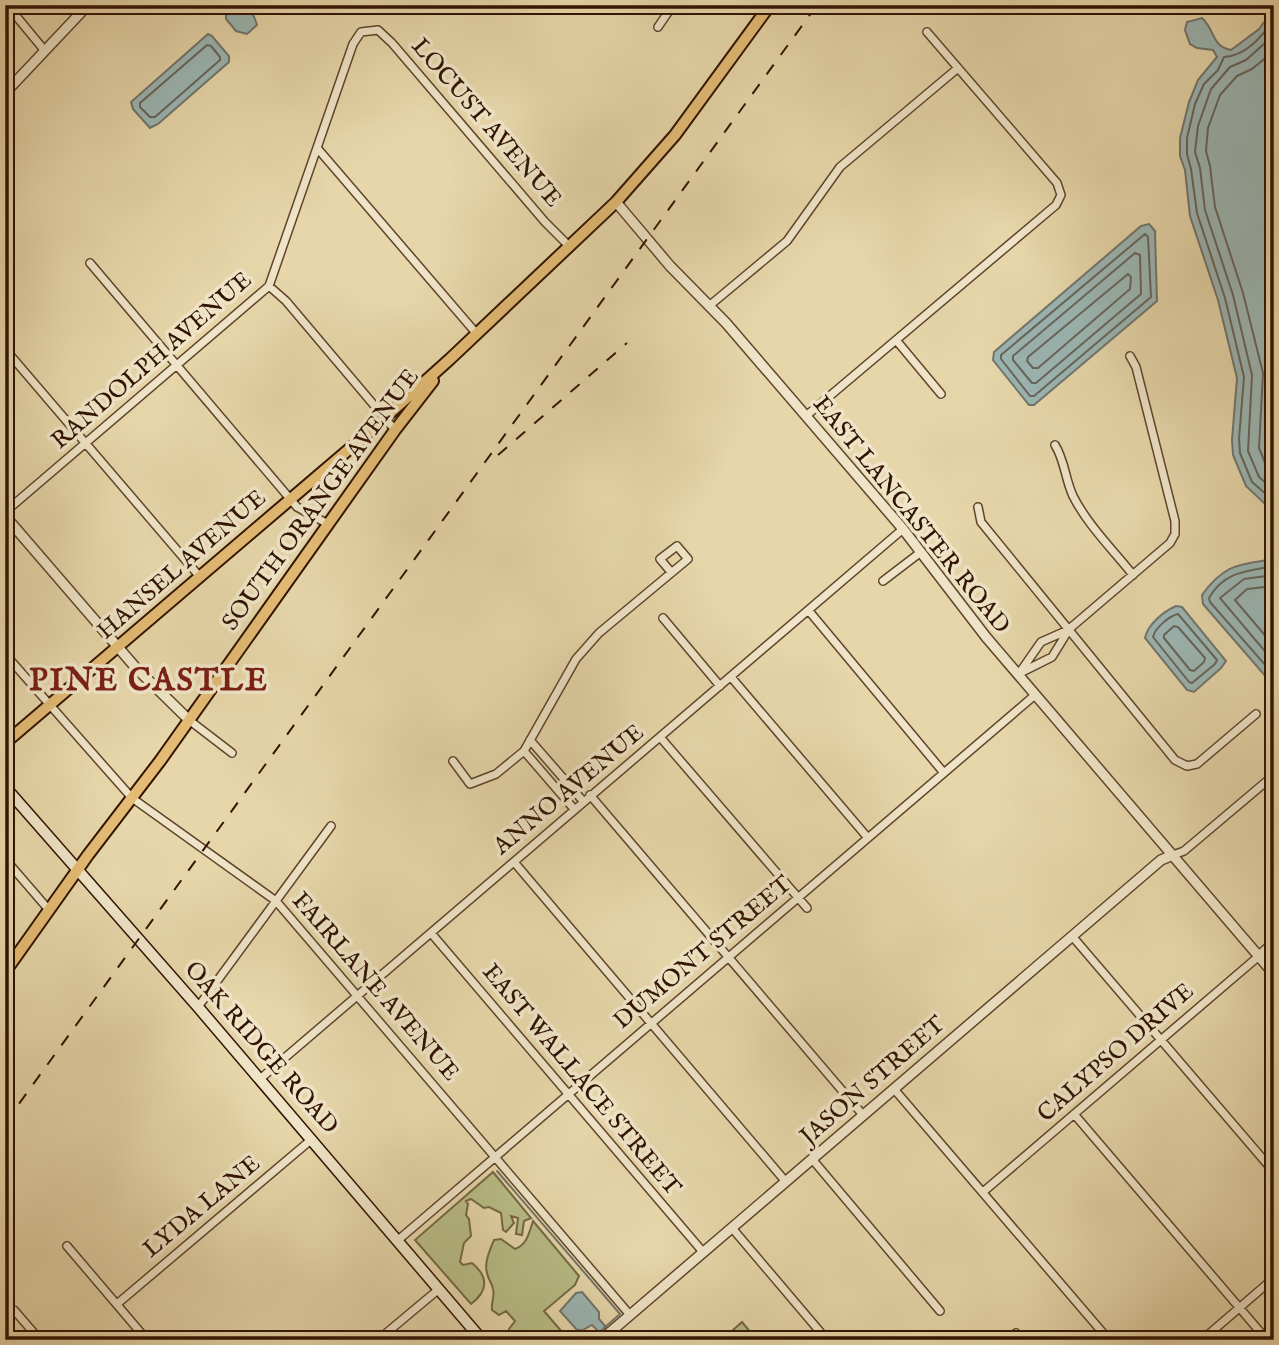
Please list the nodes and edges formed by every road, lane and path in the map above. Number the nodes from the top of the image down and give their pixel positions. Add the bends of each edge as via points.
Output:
1 (7, 5) edge
2 (89, 5) edge
3 (673, 5) edge
4 (770, 5) edge
5 (659, 27) dead end
6 (371, 29) joint
7 (927, 32) dead end
8 (45, 51) junction
9 (958, 68) junction
10 (5, 93) edge
11 (317, 149) junction
12 (616, 202) junction
13 (569, 246) junction
14 (90, 263) dead end
15 (269, 286) junction
16 (709, 306) junction
17 (476, 332) junction
18 (896, 340) junction
19 (5, 349) edge
20 (1130, 356) dead end
21 (450, 359) junction
22 (178, 366) junction
23 (942, 394) dead end
24 (806, 416) junction
25 (384, 417) junction
26 (395, 430) junction
27 (87, 443) junction
28 (1055, 445) dead end
29 (290, 499) junction
30 (978, 507) dead end
31 (5, 514) edge
32 (328, 524) junction
33 (902, 529) junction
34 (921, 552) junction
35 (671, 572) dead end
36 (1133, 575) junction
37 (200, 577) junction
38 (883, 581) dead end
39 (809, 611) junction
40 (663, 618) dead end
41 (1068, 630) junction
42 (1049, 639) junction
43 (118, 647) junction
44 (1058, 650) junction
45 (5, 654) edge
46 (1018, 675) junction
47 (731, 677) junction
48 (720, 686) junction
49 (1035, 695) junction
50 (49, 706) junction
51 (1256, 714) dead end
52 (189, 720) junction
53 (660, 737) junction
54 (530, 740) junction
55 (5, 743) edge
56 (524, 751) junction
57 (232, 753) dead end
58 (453, 761) dead end
59 (944, 772) junction
60 (1274, 775) edge
61 (5, 787) edge
62 (572, 789) junction
63 (590, 795) junction
64 (132, 798) junction
65 (564, 799) junction
66 (583, 801) junction
67 (573, 809) junction
68 (331, 826) dead end
69 (867, 838) junction
70 (1173, 855) junction
71 (5, 859) edge
72 (514, 862) junction
73 (77, 871) junction
74 (798, 897) junction
75 (276, 901) junction
76 (807, 908) dead end
77 (49, 910) junction
78 (431, 933) junction
79 (1072, 936) junction
80 (1274, 943) edge
81 (1259, 956) junction
82 (729, 957) junction
83 (5, 972) edge
84 (1274, 974) edge
85 (359, 995) junction
86 (198, 1007) junction
87 (651, 1022) junction
88 (1161, 1040) junction
89 (260, 1079) junction
90 (894, 1089) junction
91 (567, 1094) junction
92 (1074, 1114) junction
93 (863, 1115) junction
94 (312, 1139) junction
95 (496, 1157) junction
96 (812, 1159) junction
97 (1274, 1172) edge
98 (786, 1182) junction
99 (983, 1192) junction
100 (732, 1228) junction
101 (397, 1241) junction
102 (67, 1246) dead end
103 (703, 1252) junction
104 (1274, 1278) edge
105 (439, 1289) junction
106 (117, 1304) junction
107 (1240, 1307) junction
108 (14, 1310) dead end
109 (940, 1311) dead end
110 (630, 1315) junction
111 (1016, 1333) dead end
112 (40, 1340) edge
113 (147, 1340) edge
114 (378, 1340) edge
115 (482, 1340) edge
116 (601, 1340) edge
117 (827, 1340) edge
118 (1008, 1340) edge
119 (1109, 1340) edge
120 (1202, 1340) edge
121 (1267, 1340) edge

1 - 8 street
2 - 8 street
3 - 5 street
4 - 12 main road, SOUTH ORANGE AVENUE via 675,135
6 - 11 street, RANDOLPH AVENUE via 361,32 353,44
6 - 13 street, LOCUST AVENUE via 392,43
7 - 9 street
8 - 10 street
9 - 16 street via 840,167 787,241
9 - 18 street via 1057,183 1061,195 1056,205
11 - 15 street, RANDOLPH AVENUE
11 - 17 street
12 - 13 main road, SOUTH ORANGE AVENUE
12 - 16 street, EAST LANCASTER ROAD
13 - 17 main road, SOUTH ORANGE AVENUE
14 - 22 street
15 - 22 street, RANDOLPH AVENUE
15 - 25 street
16 - 24 street, EAST LANCASTER ROAD
17 - 21 main road, SOUTH ORANGE AVENUE
18 - 23 street
18 - 24 street
19 - 27 street
20 - 36 street via 1176,528 1170,543
21 - 25 main road, SOUTH ORANGE AVENUE
21 - 26 main road, SOUTH ORANGE AVENUE
22 - 27 street, RANDOLPH AVENUE
22 - 29 street
24 - 33 street, EAST LANCASTER ROAD
25 - 26 street
25 - 29 main road, HANSEL AVENUE
26 - 32 main road, SOUTH ORANGE AVENUE
27 - 31 street, RANDOLPH AVENUE
27 - 37 street
28 - 36 street via 1077,503
29 - 32 street
29 - 37 main road, HANSEL AVENUE
30 - 41 street via 981,522
31 - 43 street
32 - 52 main road, SOUTH ORANGE AVENUE
33 - 34 street, EAST LANCASTER ROAD
33 - 39 street, ANNO AVENUE
34 - 38 street
34 - 46 street, EAST LANCASTER ROAD
35 - 54 street via 599,633 576,659
36 - 41 street
37 - 43 main road, HANSEL AVENUE
39 - 47 street, ANNO AVENUE
39 - 59 street
40 - 48 street
41 - 42 street
41 - 44 street
41 - 51 street via 1181,764 1196,764
42 - 44 street
42 - 46 street via 1039,645
43 - 50 main road, HANSEL AVENUE
43 - 52 street
44 - 46 street
45 - 50 street, FAIRLANE AVENUE
46 - 49 street, EAST LANCASTER ROAD
47 - 48 street, ANNO AVENUE
47 - 69 street
48 - 53 street, ANNO AVENUE
49 - 59 street, DUMONT STREET
49 - 70 street, EAST LANCASTER ROAD
50 - 55 main road, HANSEL AVENUE
50 - 64 street, FAIRLANE AVENUE
52 - 57 street
52 - 64 main road, SOUTH ORANGE AVENUE
53 - 63 street, ANNO AVENUE
53 - 74 street
54 - 56 street
54 - 62 street
56 - 58 street via 496,774 470,784
56 - 65 street
59 - 69 street, DUMONT STREET
60 - 70 street via 1184,851
61 - 73 main road, OAK RIDGE ROAD
62 - 65 street
62 - 66 street
63 - 66 street, ANNO AVENUE
63 - 82 street
64 - 73 main road, SOUTH ORANGE AVENUE
64 - 75 street, FAIRLANE AVENUE
65 - 67 street
66 - 67 street, ANNO AVENUE
67 - 72 street, ANNO AVENUE
68 - 75 street
69 - 74 street, DUMONT STREET
70 - 79 street, JASON STREET via 1161,860
70 - 81 street, EAST LANCASTER ROAD
71 - 77 street
72 - 78 street, ANNO AVENUE
72 - 87 street
73 - 77 main road, SOUTH ORANGE AVENUE
73 - 86 main road, OAK RIDGE ROAD
74 - 76 street
74 - 82 street, DUMONT STREET
75 - 85 street, FAIRLANE AVENUE
75 - 86 street
77 - 83 main road, SOUTH ORANGE AVENUE
78 - 85 street, ANNO AVENUE
78 - 91 street, EAST WALLACE STREET
79 - 88 street
79 - 90 street, JASON STREET
80 - 81 street, CALYPSO DRIVE
81 - 84 street, EAST LANCASTER ROAD
81 - 88 street, CALYPSO DRIVE
82 - 87 street, DUMONT STREET
82 - 93 street
85 - 89 street, ANNO AVENUE
85 - 95 street, FAIRLANE AVENUE
86 - 89 main road, OAK RIDGE ROAD
87 - 91 street, DUMONT STREET
87 - 98 street
88 - 92 street, CALYPSO DRIVE
88 - 97 street
89 - 94 main road, OAK RIDGE ROAD
90 - 93 street, JASON STREET
90 - 99 street
91 - 95 street, DUMONT STREET
91 - 103 street, EAST WALLACE STREET
92 - 99 street, CALYPSO DRIVE
92 - 107 street
93 - 96 street, JASON STREET
94 - 101 main road, OAK RIDGE ROAD
94 - 106 street, LYDA LANE
95 - 101 street, DUMONT STREET
95 - 110 street, FAIRLANE AVENUE
96 - 98 street, JASON STREET
96 - 109 street
98 - 100 street, JASON STREET
99 - 119 street
100 - 103 street, JASON STREET
100 - 117 street
101 - 105 main road, OAK RIDGE ROAD
102 - 106 street
103 - 110 street, JASON STREET
104 - 107 street
105 - 114 street
105 - 115 main road, OAK RIDGE ROAD
106 - 113 street
107 - 120 street
107 - 121 street
108 - 112 street
110 - 116 street, JASON STREET
111 - 118 street

